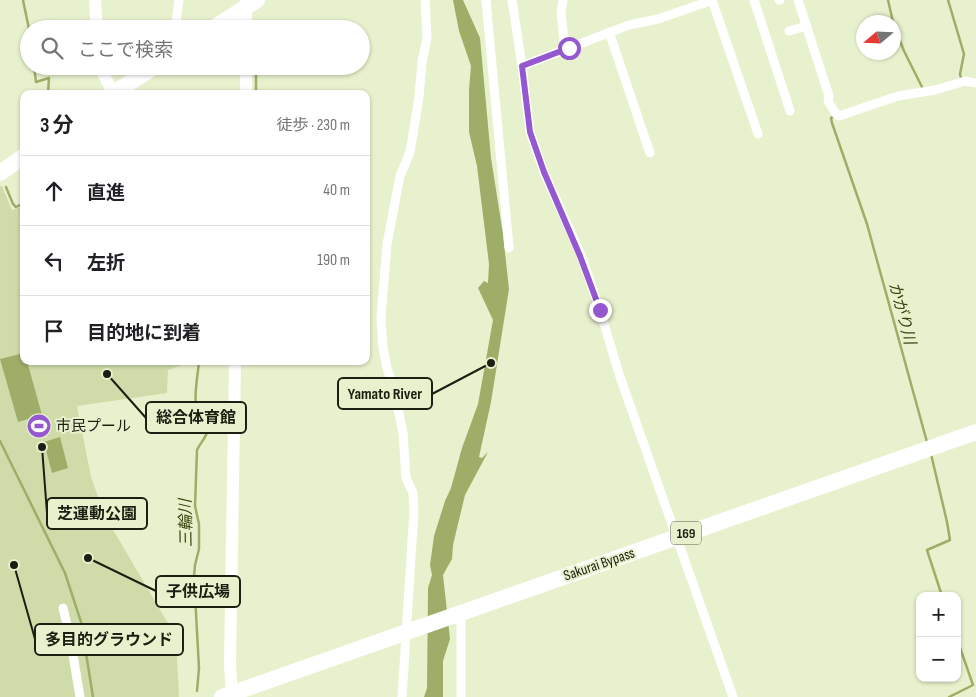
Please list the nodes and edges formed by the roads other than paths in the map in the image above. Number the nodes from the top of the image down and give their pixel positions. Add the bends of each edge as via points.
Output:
1 (95, 0) edge
2 (179, 0) edge
3 (425, 0) edge
4 (486, 0) edge
5 (512, 0) edge
6 (563, 0) edge
7 (713, 0) edge
8 (754, 0) edge
9 (798, 0) edge
10 (249, 2) edge
11 (96, 20) edge
12 (176, 20) edge
13 (224, 20) edge
14 (247, 20) edge
15 (807, 26) junction
16 (789, 31) dead end
17 (609, 32) junction
18 (565, 49) junction
19 (522, 66) junction
20 (104, 75) edge
21 (142, 75) edge
22 (246, 75) edge
23 (976, 83) edge
24 (112, 90) edge
25 (118, 90) edge
26 (246, 90) edge
27 (790, 111) dead end
28 (758, 134) dead end
29 (650, 153) dead end
30 (20, 158) edge
31 (3, 169) edge
32 (509, 248) dead end
33 (235, 365) edge
34 (976, 432) edge
35 (676, 537) junction
36 (63, 608) dead end
37 (456, 615) junction
38 (412, 630) junction
39 (228, 696) edge
40 (80, 697) edge
41 (402, 697) edge
42 (460, 697) edge
43 (733, 697) edge

1 - 11 street
2 - 12 street
3 - 38 street via 428,38 422,62 420,97 410,152 400,176 388,244 381,318 383,348 403,433 406,478 414,512
4 - 32 street
5 - 19 street
6 - 18 street via 561,13
7 - 17 street
7 - 28 street
8 - 27 street
9 - 15 street
10 - 13 highway
10 - 14 street
15 - 16 street
15 - 23 street via 828,101 839,116 898,96 965,81
17 - 18 street
17 - 29 street
18 - 19 street
19 - 35 street via 530,132 600,310 618,374
20 - 24 street
21 - 25 highway
22 - 26 street
30 - 31 highway
33 - 39 street
34 - 35 highway, Sakurai Bypass / 169
35 - 37 highway, Sakurai Bypass / 169
35 - 43 street
36 - 40 street
37 - 38 highway, Sakurai Bypass / 169
37 - 42 street
38 - 39 highway, Sakurai Bypass / 169
38 - 41 street

